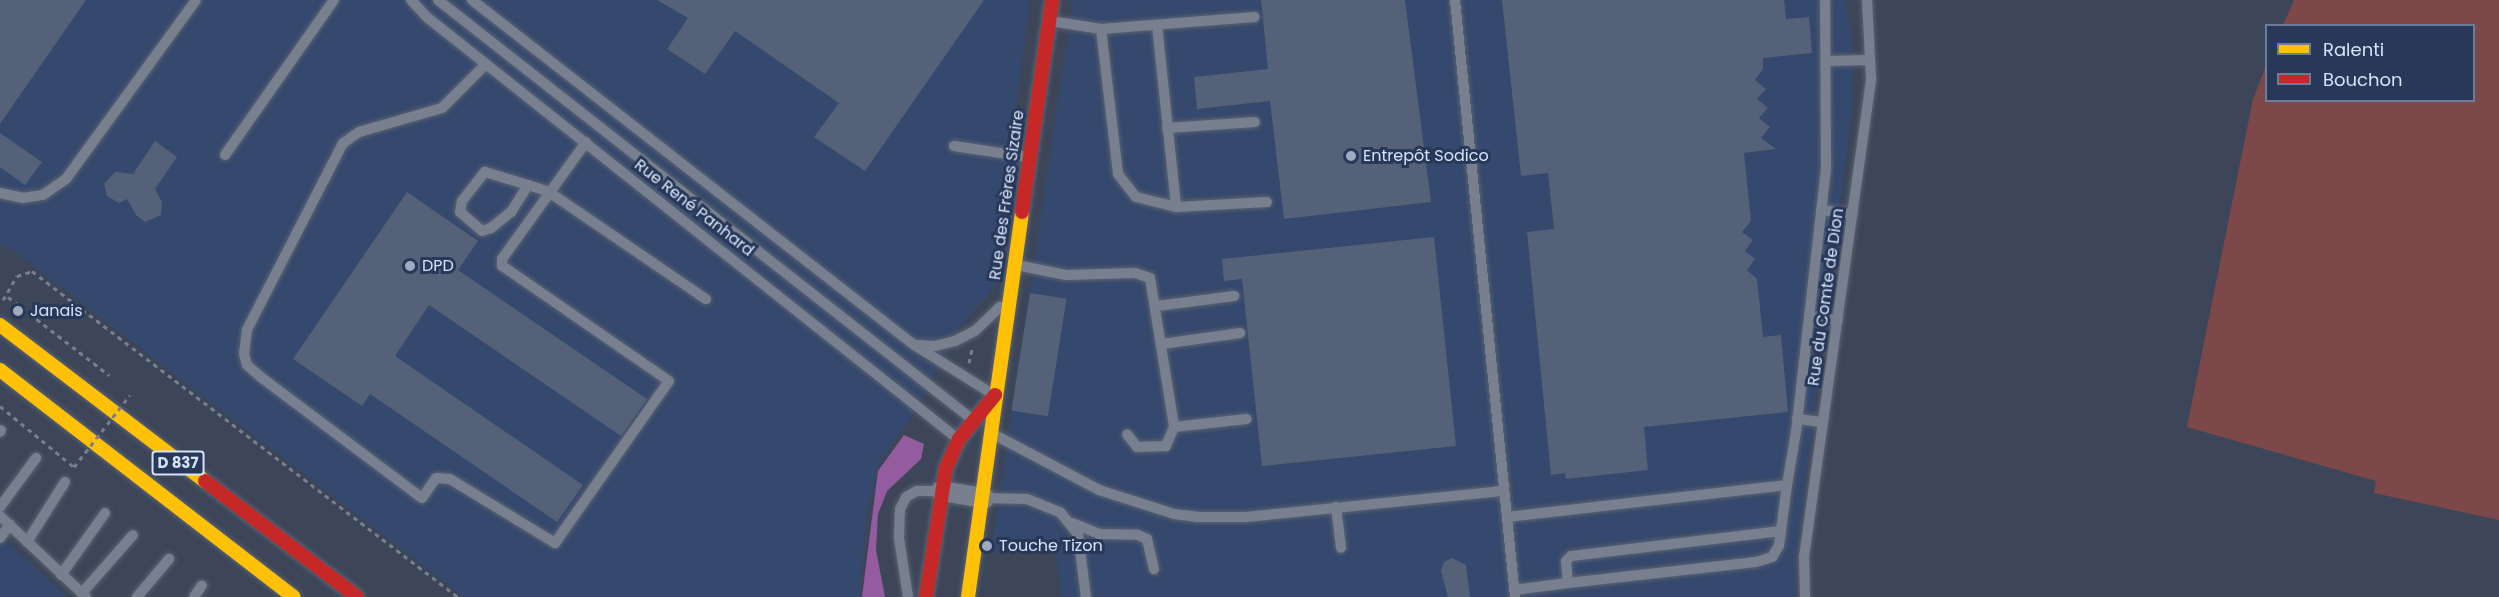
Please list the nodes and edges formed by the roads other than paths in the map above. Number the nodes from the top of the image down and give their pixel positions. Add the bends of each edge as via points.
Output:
1 (196, 0) edge
2 (334, 0) edge
3 (411, 0) edge
4 (438, 0) edge
5 (472, 0) edge
6 (1052, 0) edge
7 (1455, 0) edge
8 (1825, 0) edge
9 (1867, 0) edge
10 (1255, 17) dead end
11 (1049, 21) junction
12 (1157, 25) junction
13 (1101, 29) junction
14 (1870, 60) junction
15 (1827, 61) junction
16 (486, 64) junction
17 (1255, 122) dead end
18 (1167, 129) junction
19 (586, 142) junction
20 (954, 146) dead end
21 (225, 155) dead end
22 (1029, 158) junction
23 (528, 185) junction
24 (0, 194) edge
25 (547, 195) junction
26 (1267, 202) dead end
27 (1176, 207) junction
28 (1821, 210) junction
29 (1853, 214) junction
30 (1013, 265) junction
31 (1009, 295) junction
32 (1234, 296) dead end
33 (706, 299) dead end
34 (1157, 306) junction
35 (1809, 317) junction
36 (1838, 320) junction
37 (0, 326) edge
38 (1240, 333) dead end
39 (1162, 344) junction
40 (914, 345) junction
41 (0, 370) edge
42 (994, 395) junction
43 (1247, 419) dead end
44 (1797, 419) junction
45 (972, 420) junction
46 (1823, 422) junction
47 (1174, 428) junction
48 (992, 433) junction
49 (1127, 434) dead end
50 (959, 439) junction
51 (36, 458) dead end
52 (66, 482) dead end
53 (1787, 484) junction
54 (1504, 490) junction
55 (941, 491) junction
56 (984, 498) junction
57 (0, 507) edge
58 (1336, 507) junction
59 (105, 513) dead end
60 (0, 516) edge
61 (1507, 517) junction
62 (1072, 523) junction
63 (10, 524) junction
64 (1782, 531) junction
65 (133, 535) dead end
66 (0, 538) edge
67 (27, 542) junction
68 (1341, 548) dead end
69 (169, 560) dead end
70 (1154, 569) dead end
71 (61, 575) junction
72 (1568, 583) junction
73 (202, 585) dead end
74 (1515, 594) edge
75 (84, 595) edge
76 (137, 597) edge
77 (194, 597) edge
78 (294, 597) edge
79 (357, 597) edge
80 (908, 597) edge
81 (926, 597) edge
82 (968, 597) edge
83 (1086, 597) edge
84 (1805, 597) edge

1 - 24 lane via 66,179 43,195 23,198
2 - 21 lane
3 - 16 lane, Rue René Panhard
4 - 45 lane
5 - 40 lane, Rue René Panhard
6 - 11 street, Rue des Frères Sizaire
7 - 54 lane
8 - 15 lane
9 - 14 lane, Rue du Comte de Dion
10 - 12 lane
11 - 13 lane
11 - 22 street, Rue des Frères Sizaire
12 - 13 lane
12 - 18 lane
13 - 27 lane via 1118,174 1136,197
14 - 15 lane
14 - 29 lane, Rue du Comte de Dion
15 - 28 lane
16 - 19 lane, Rue René Panhard
16 - 25 lane via 442,108 358,132 343,143 247,330 244,354 247,365 262,378 422,498 436,478 450,479 555,543 669,381 502,266 502,259
17 - 18 lane
18 - 27 lane
19 - 25 lane
19 - 50 lane, Rue René Panhard
20 - 22 lane
22 - 30 street, Rue des Frères Sizaire
23 - 23 lane via 485,172 462,201 460,212 482,231 491,228 512,211
23 - 25 lane
25 - 33 lane
26 - 27 lane
28 - 29 lane
28 - 35 lane
29 - 36 lane, Rue du Comte de Dion
30 - 31 street, Rue des Frères Sizaire
30 - 34 lane via 1066,275 1142,274 1150,278
31 - 40 lane via 994,316 975,331 935,346
31 - 42 street, Rue des Frères Sizaire
32 - 34 lane
34 - 39 lane
35 - 36 lane
35 - 44 lane
36 - 46 lane, Rue du Comte de Dion
37 - 79 street, D 837
38 - 39 lane
39 - 47 lane
40 - 42 lane, Rue René Panhard
41 - 78 street, D 837
42 - 45 street
42 - 48 street, Rue des Frères Sizaire
43 - 47 lane
44 - 46 lane
44 - 53 lane
45 - 48 lane
45 - 50 street
46 - 84 lane, Rue du Comte de Dion via 1804,557
47 - 49 lane via 1166,446 1137,447
48 - 56 street, Rue des Frères Sizaire
48 - 58 lane via 1099,490 1174,514 1218,518
50 - 55 street
51 - 57 lane
52 - 67 lane
53 - 61 lane
53 - 64 lane
54 - 58 lane
54 - 61 lane
55 - 56 street
55 - 80 lane via 917,491 906,497 900,509 899,538
55 - 81 street
56 - 62 lane via 1027,499 1060,512
56 - 82 street, Rue des Frères Sizaire
58 - 68 lane
59 - 71 lane
60 - 63 lane
61 - 74 lane
62 - 70 lane via 1100,534 1138,535 1147,539
62 - 83 lane via 1078,534
63 - 66 lane
63 - 67 lane
64 - 72 lane via 1772,557 1756,562
64 - 72 lane via 1571,556 1566,561
65 - 75 lane
67 - 71 lane
69 - 76 lane
71 - 75 lane
72 - 74 lane
73 - 77 lane

